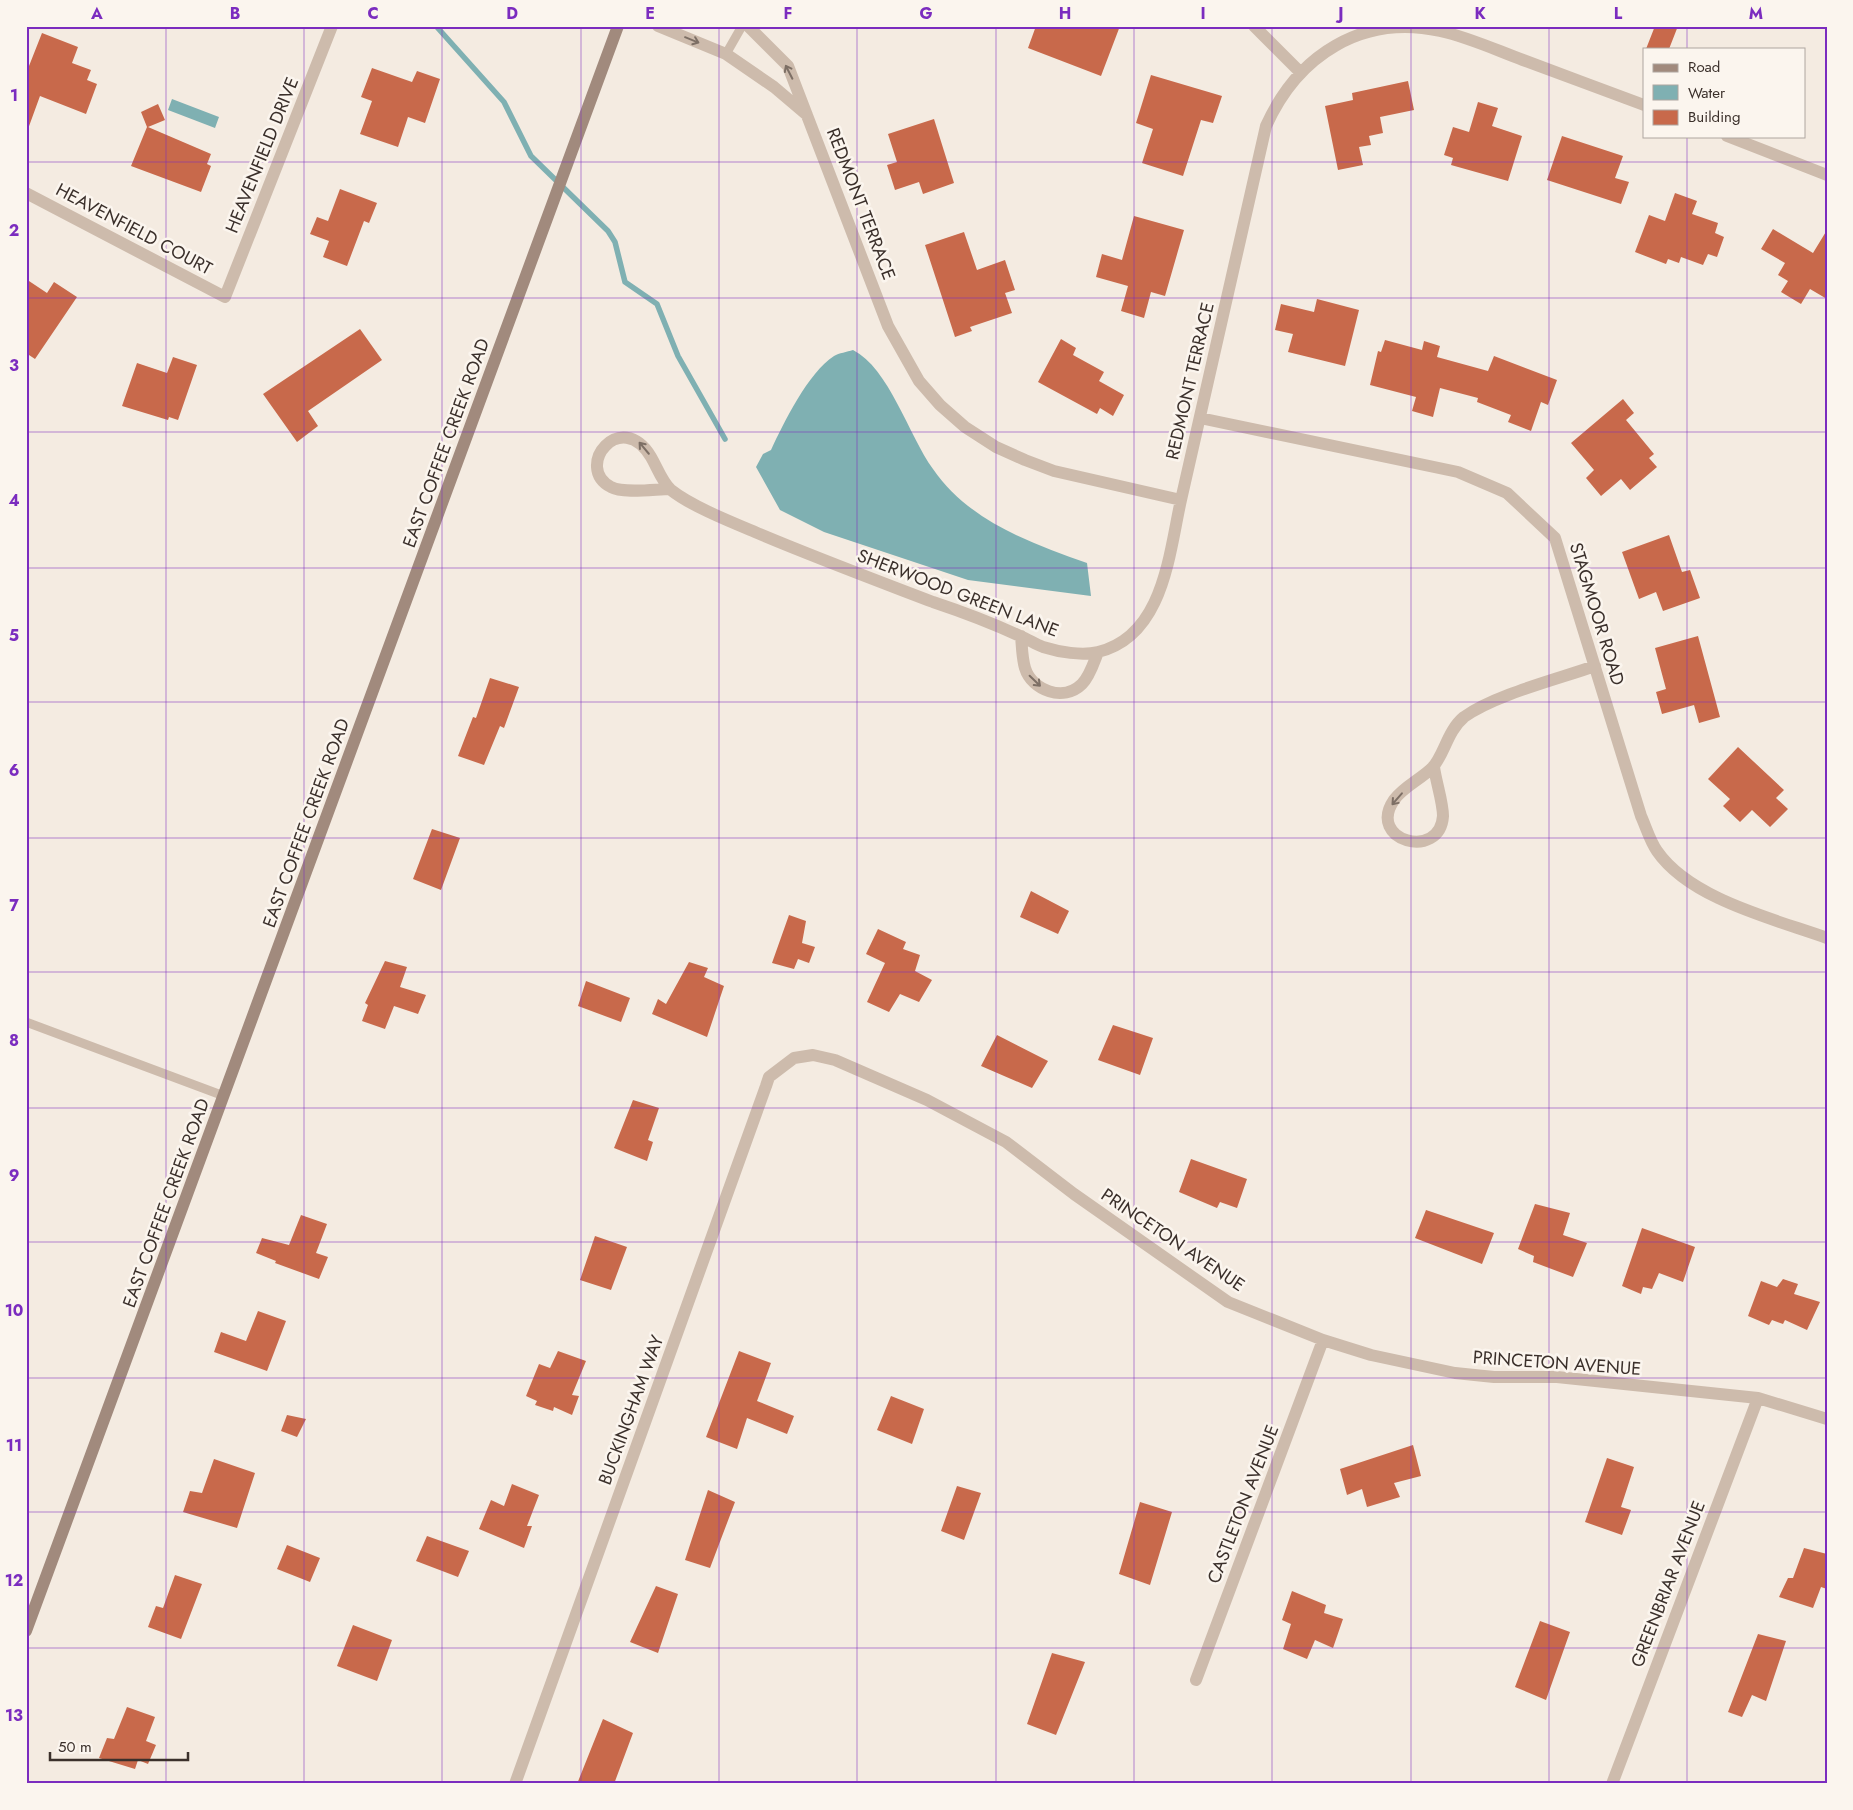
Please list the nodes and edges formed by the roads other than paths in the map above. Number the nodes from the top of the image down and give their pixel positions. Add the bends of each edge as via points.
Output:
1 (332, 26) edge
2 (618, 26) edge
3 (658, 26) edge
4 (742, 26) edge
5 (748, 26) edge
6 (1254, 26) edge
7 (726, 54) junction
8 (1300, 72) junction
9 (1643, 105) edge
10 (808, 116) junction
11 (1733, 138) edge
12 (1827, 174) edge
13 (26, 193) edge
14 (225, 297) joint
15 (1200, 418) junction
16 (670, 489) junction
17 (1181, 500) junction
18 (1021, 636) junction
19 (1098, 652) junction
20 (1595, 666) junction
21 (1434, 767) junction
22 (1827, 938) edge
23 (26, 1022) edge
24 (794, 1058) joint
25 (224, 1096) junction
26 (1323, 1340) junction
27 (1758, 1398) junction
28 (1827, 1420) edge
29 (26, 1631) edge
30 (1196, 1680) dead end
31 (515, 1784) edge
32 (1612, 1784) edge

1 - 14 street, HEAVENFIELD DRIVE
2 - 25 street, EAST COFFEE CREEK ROAD
3 -> 7 street, REDMONT TERRACE
4 - 7 lane
10 -> 5 street, REDMONT TERRACE via 788,66
6 - 8 street
7 - 10 street, REDMONT TERRACE via 774,87
8 - 9 street, REDMONT TERRACE via 1331,47 1366,32 1384,28 1420,28 1460,37
8 - 15 street, REDMONT TERRACE via 1275,105 1266,126
10 - 17 street, REDMONT TERRACE via 888,326 919,381 940,405 972,432 1025,460 1054,471
11 - 12 street
13 - 14 street, HEAVENFIELD COURT
15 - 17 street, REDMONT TERRACE
15 - 20 street, STAGMOOR ROAD via 1458,472 1506,493 1555,538
16 -> 16 street, SHERWOOD GREEN LANE via 645,448 637,441 615,439 600,453 597,470 611,487 624,490
16 - 18 street, SHERWOOD GREEN LANE via 723,518 818,559
17 - 19 street, SHERWOOD GREEN LANE via 1164,579 1151,610 1130,635
18 - 19 street, SHERWOOD GREEN LANE via 1061,651
18 -> 19 street via 1029,676 1042,688 1059,694 1082,684
20 - 21 street via 1500,698 1464,718 1446,739
20 - 22 street, STAGMOOR ROAD via 1641,816 1657,851 1687,880 1721,900
21 -> 21 street via 1396,798 1390,807 1388,823 1402,840 1421,842 1433,836 1441,825 1442,808
23 - 25 lane
24 - 26 street, PRINCETON AVENUE via 813,1055 835,1060 969,1122 1006,1142 1228,1302
24 - 31 street, BUCKINGHAM WAY via 769,1077
25 - 29 street, EAST COFFEE CREEK ROAD
26 - 27 street, PRINCETON AVENUE via 1371,1355 1455,1373 1557,1377
26 - 30 street, CASTLETON AVENUE
27 - 28 street, PRINCETON AVENUE
27 - 32 street, GREENBRIAR AVENUE

